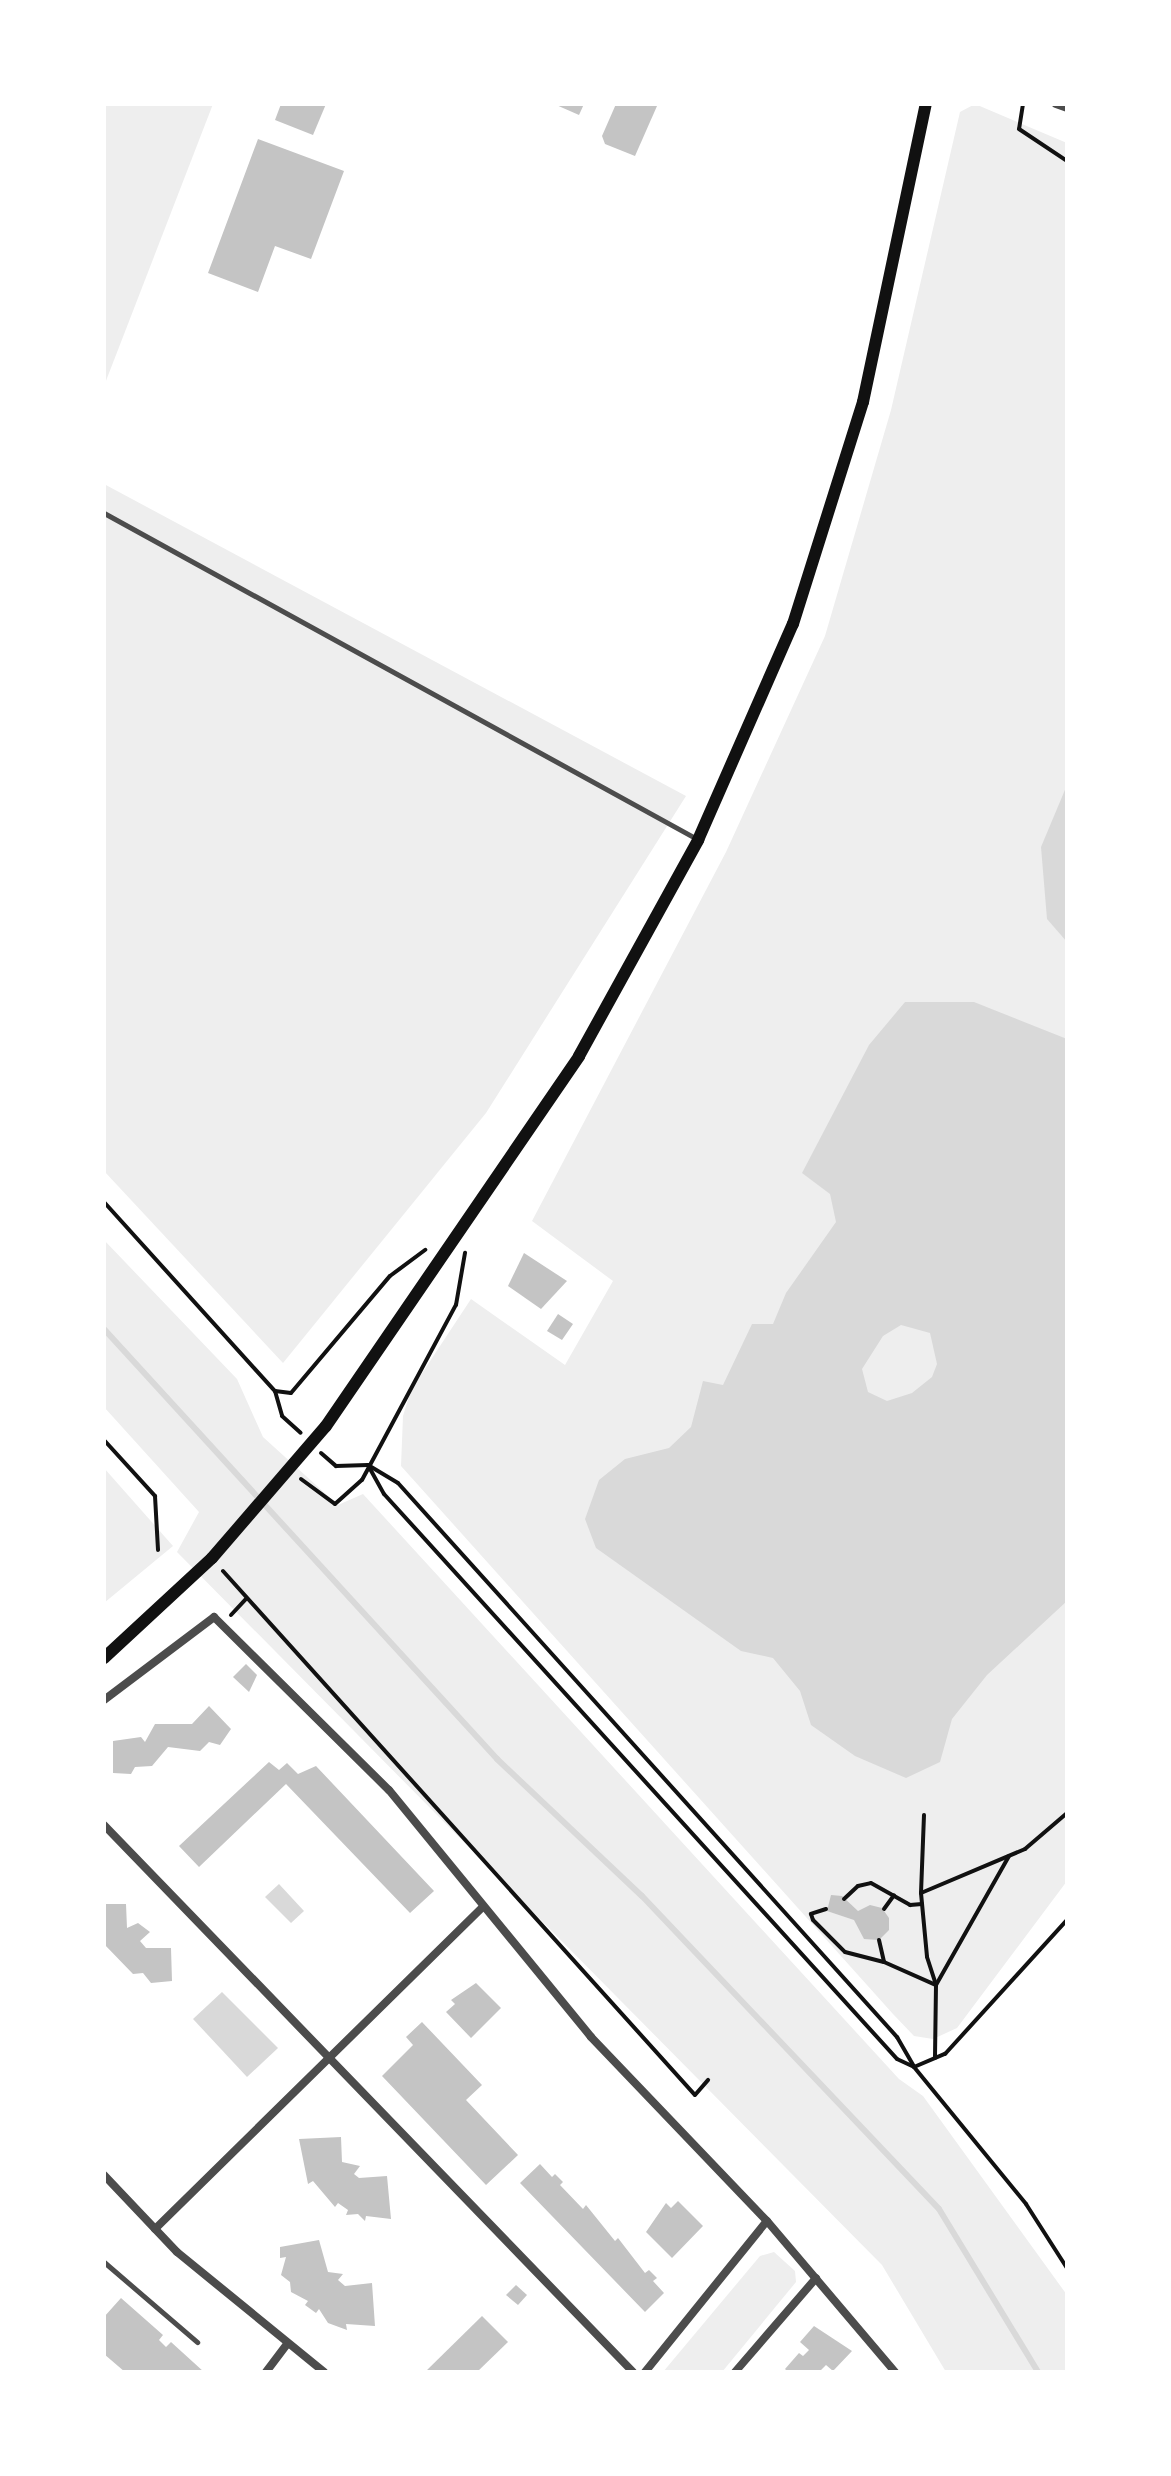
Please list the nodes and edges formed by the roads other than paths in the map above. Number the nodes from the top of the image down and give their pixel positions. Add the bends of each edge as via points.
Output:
1 (926, 104) edge
2 (1056, 104) edge
3 (1067, 108) edge
4 (104, 513) edge
5 (698, 840) junction
6 (104, 1658) edge
7 (104, 1700) edge
8 (104, 1825) edge
9 (482, 1908) junction
10 (329, 2058) junction
11 (104, 2175) edge
12 (767, 2221) junction
13 (155, 2229) junction
14 (104, 2262) edge
15 (816, 2278) junction
16 (197, 2342) dead end
17 (288, 2343) junction
18 (266, 2372) edge
19 (324, 2372) edge
20 (633, 2372) edge
21 (645, 2372) edge
22 (735, 2372) edge
23 (895, 2372) edge

1 - 5 main road via 863,402 793,624
2 - 3 street
4 - 5 lane
5 - 6 main road via 579,1056 326,1426 212,1558
7 - 9 street via 214,1617 389,1790
8 - 10 street
9 - 10 street
9 - 12 street via 591,2037
10 - 13 street
10 - 20 street
11 - 13 street
12 - 15 street
12 - 21 street
13 - 17 street
14 - 16 lane
15 - 22 street
15 - 23 street
17 - 18 street
17 - 19 street

